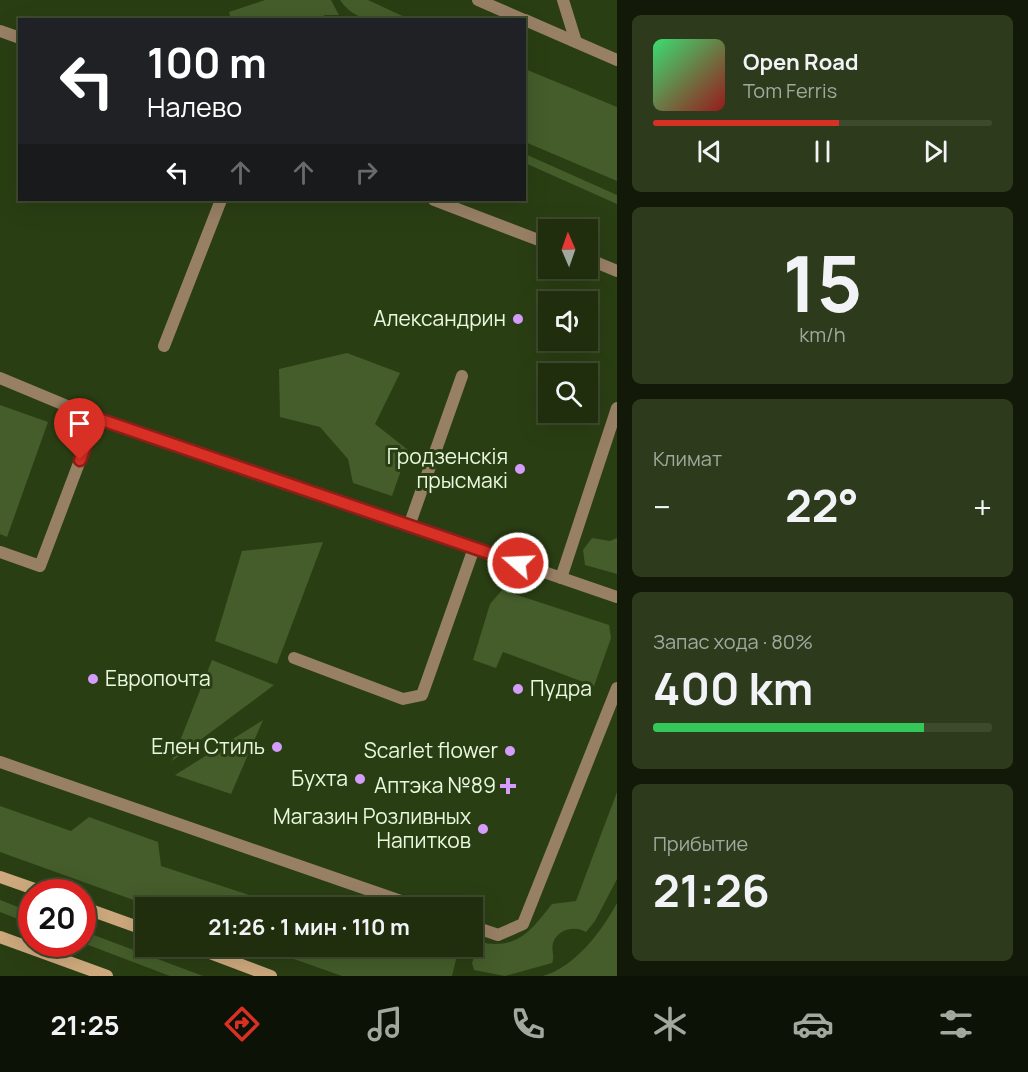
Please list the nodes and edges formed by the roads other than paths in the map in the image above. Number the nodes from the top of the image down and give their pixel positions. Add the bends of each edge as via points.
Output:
1 (478, 0) edge
2 (563, 0) edge
3 (519, 18) edge
4 (526, 21) edge
5 (0, 31) edge
6 (18, 37) edge
7 (576, 42) junction
8 (617, 60) edge
9 (221, 201) edge
10 (437, 201) edge
11 (538, 240) edge
12 (598, 263) edge
13 (617, 271) edge
14 (164, 346) dead end
15 (462, 376) dead end
16 (0, 378) edge
17 (617, 408) edge
18 (96, 418) junction
19 (409, 526) junction
20 (474, 549) junction
21 (0, 552) edge
22 (561, 578) junction
23 (617, 597) edge
24 (294, 658) dead end
25 (617, 688) edge
26 (0, 762) edge
27 (0, 877) edge
28 (18, 883) edge
29 (389, 897) edge
30 (96, 912) edge
31 (135, 926) edge
32 (483, 930) edge
33 (0, 937) edge
34 (220, 957) edge
35 (107, 976) edge
36 (271, 976) edge

1 - 3 lane
2 - 7 lane
4 - 7 lane
5 - 6 lane
7 - 8 lane
9 - 14 lane
10 - 11 lane
12 - 13 lane
15 - 19 lane
16 - 18 lane
17 - 22 lane
18 - 19 lane
18 - 21 lane via 40,566
19 - 20 lane
20 - 22 lane
20 - 24 lane via 422,696 403,699
22 - 23 lane
25 - 32 lane via 523,924 498,935
26 - 29 lane
27 - 28 main road
30 - 31 main road
33 - 35 main road
34 - 36 main road

